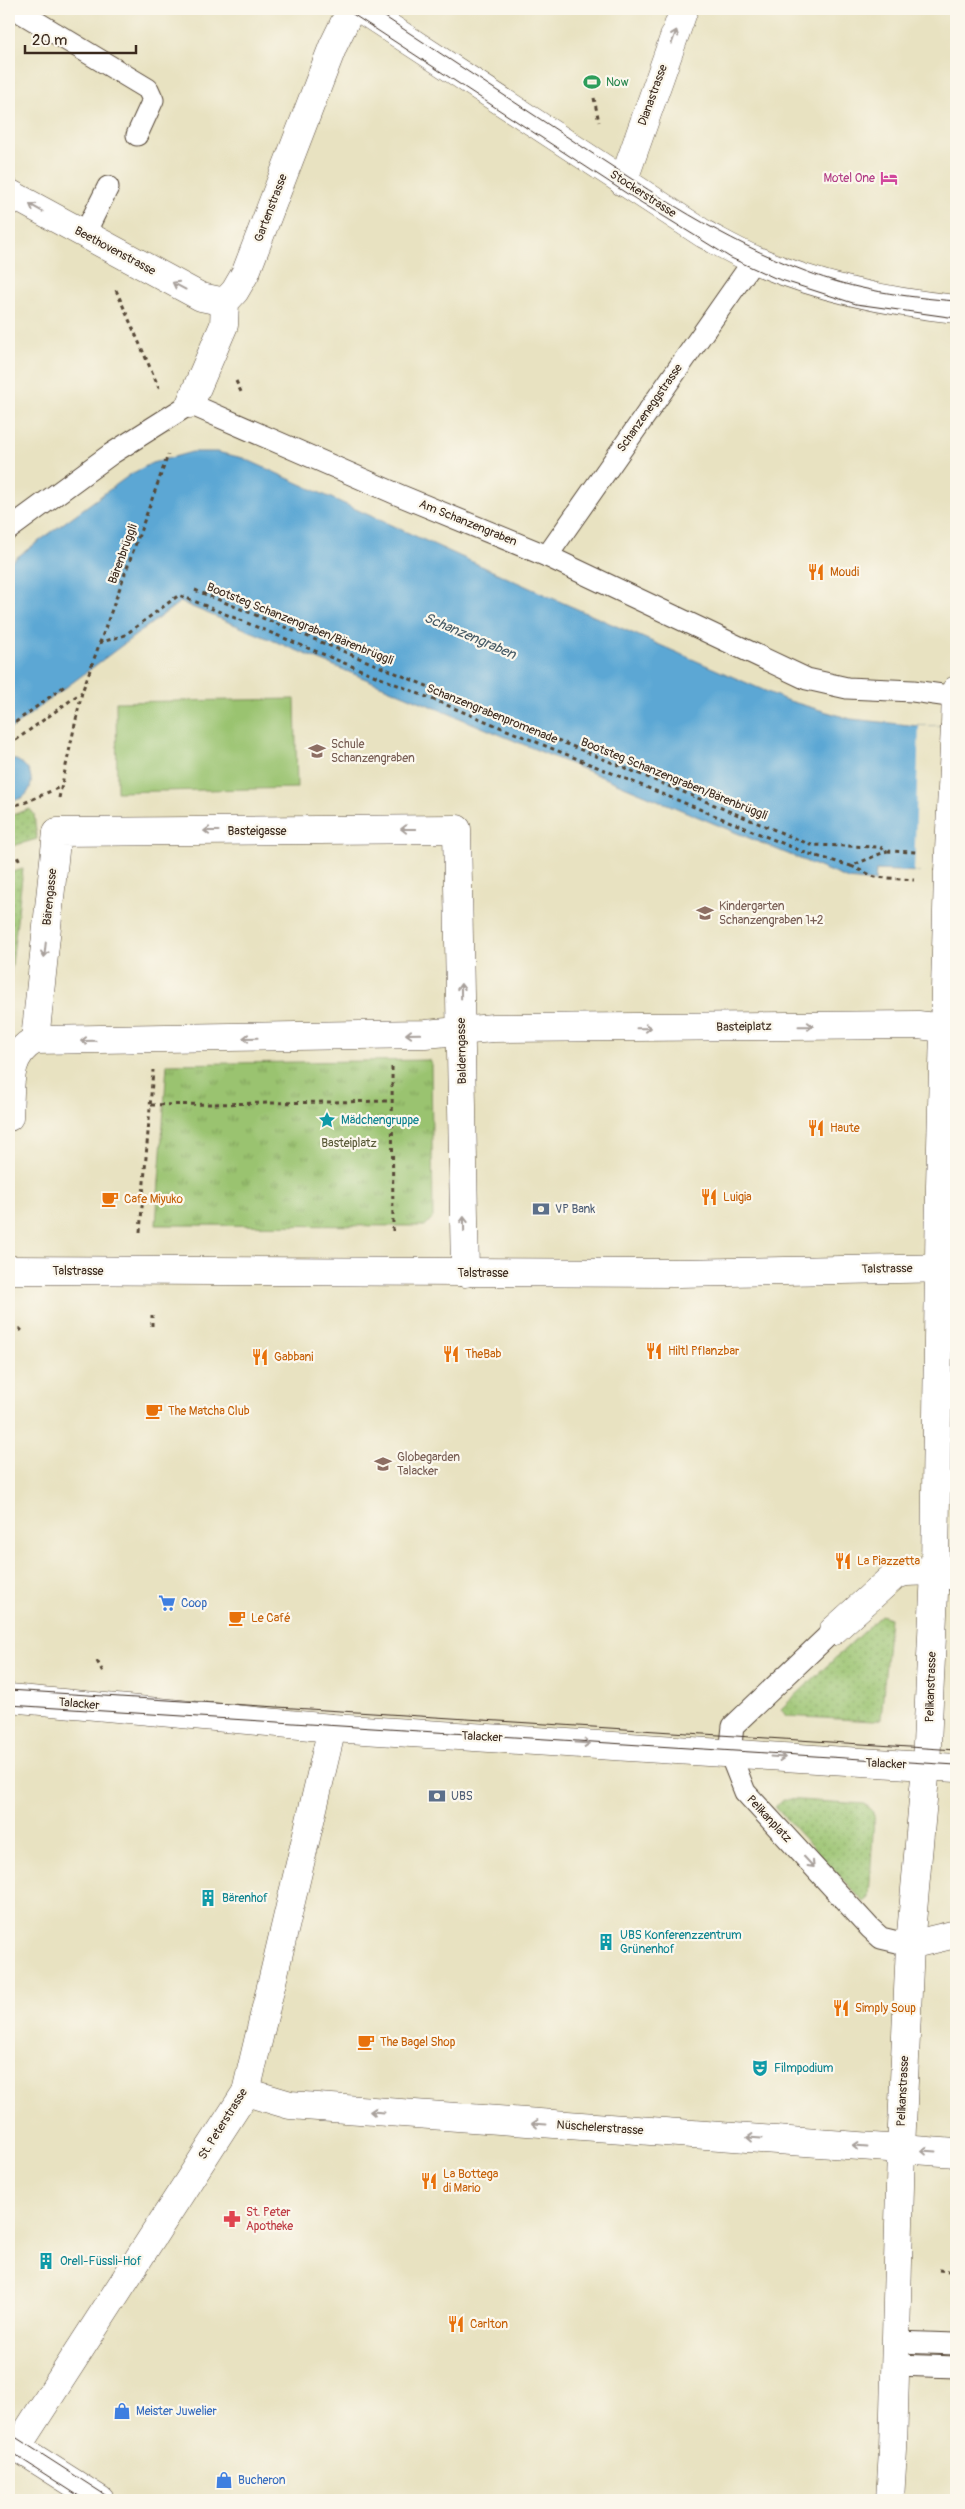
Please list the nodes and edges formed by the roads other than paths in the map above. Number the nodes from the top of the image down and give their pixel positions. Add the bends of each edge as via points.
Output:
1 (15, 9) edge
2 (351, 9) edge
3 (361, 9) edge
4 (684, 9) edge
5 (136, 135) dead end
6 (623, 182) junction
7 (108, 187) dead end
8 (9, 193) edge
9 (84, 235) junction
10 (754, 260) junction
11 (956, 301) edge
12 (225, 302) junction
13 (956, 309) edge
14 (956, 314) edge
15 (190, 404) junction
16 (9, 529) edge
17 (547, 556) junction
18 (956, 690) edge
19 (956, 697) edge
20 (955, 726) edge
21 (457, 829) joint
22 (57, 832) joint
23 (944, 1028) junction
24 (461, 1031) junction
25 (36, 1040) junction
26 (9, 1117) edge
27 (948, 1268) edge
28 (9, 1270) edge
29 (465, 1273) junction
30 (946, 1576) edge
31 (833, 1631) joint
32 (9, 1698) edge
33 (332, 1728) junction
34 (730, 1754) junction
35 (926, 1766) junction
36 (956, 1768) edge
37 (956, 1934) edge
38 (910, 1944) junction
39 (246, 2092) junction
40 (900, 2149) junction
41 (956, 2153) edge
42 (956, 2344) edge
43 (895, 2353) junction
44 (956, 2367) edge
45 (13, 2444) edge
46 (100, 2500) edge
47 (890, 2500) edge

1 - 5 lane via 148,88 153,100
2 - 12 street, Gartenstrasse via 333,46 246,272
3 - 6 street, Stockerstrasse
6 -> 4 street, Dianastrasse
6 - 10 street, Stockerstrasse via 704,234
7 - 9 lane
9 -> 8 street, Beethovenstrasse
12 -> 9 street, Beethovenstrasse via 201,297
10 - 13 street, Stockerstrasse via 837,290
10 - 17 lane, Schanzeneggstrasse
11 - 13 street
12 - 15 street via 224,325
13 - 14 street
15 - 16 lane via 111,454
15 - 17 lane, Am Schanzengraben
17 - 19 lane, Am Schanzengraben via 807,679 848,688 913,690
18 - 19 street, Pelikanstrasse
19 - 20 street, Pelikanstrasse
20 - 23 street, Pelikanstrasse, bridge
21 -> 22 street, Basteigasse
24 -> 21 street, Balderngasse
22 -> 25 street, Bärengasse
24 -> 23 street, Basteiplatz via 493,1028 908,1025
23 - 27 street, Pelikanstrasse
24 -> 25 street, Basteiplatz
29 -> 24 street, Balderngasse
25 - 26 street via 24,1046 14,1059
27 - 29 street, Talstrasse
27 - 30 street, Pelikanstrasse
28 - 29 street, Talstrasse
30 - 31 street, Pelikanplatz via 906,1572 895,1575
30 - 35 street, Pelikanstrasse
31 - 34 lane, Pelikanplatz via 733,1726
32 - 33 street, Talacker
33 -> 34 street, Talacker
33 - 39 street, St. Peterstrasse
34 -> 35 street, Talacker
34 -> 38 lane, Pelikanplatz via 745,1792 870,1928 880,1938
35 - 36 street, Talacker
35 - 38 street, Pelikanstrasse
37 - 38 street, Pelikanplatz
38 - 40 street, Pelikanstrasse
40 -> 39 street, Nüschelerstrasse via 290,2105
39 - 45 street, St. Peterstrasse
41 -> 40 street, Nüschelerstrasse
40 - 43 street, Pelikanstrasse
42 - 43 lane
43 - 44 lane
43 - 47 street, Pelikanstrasse
45 - 46 street

